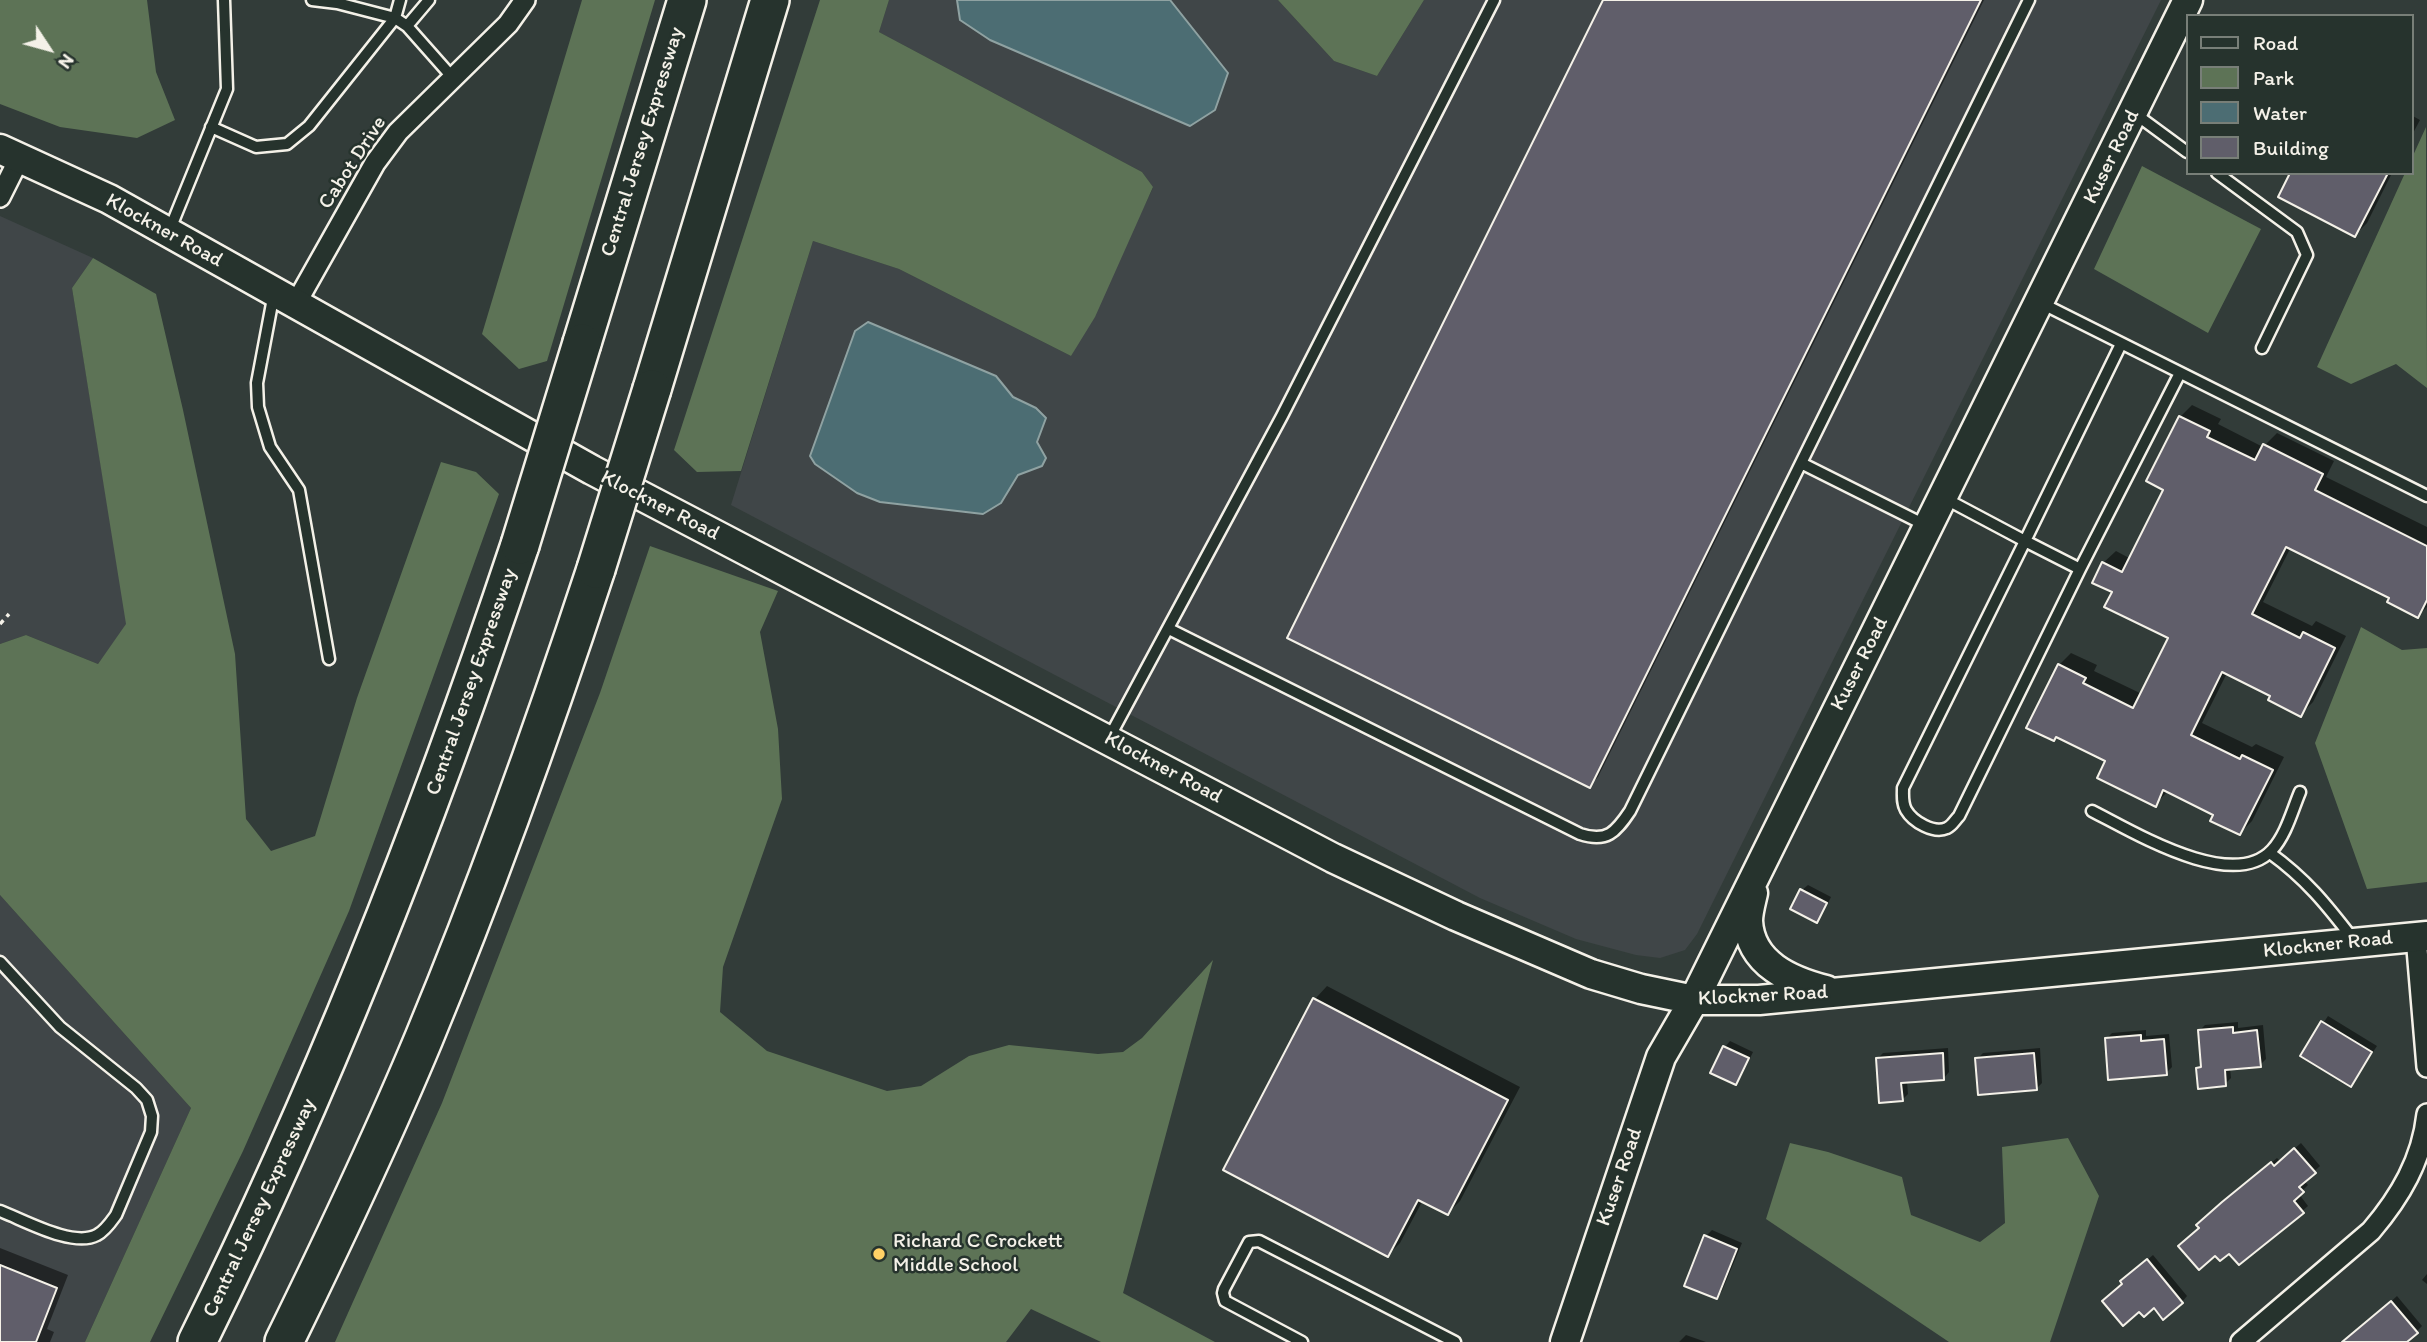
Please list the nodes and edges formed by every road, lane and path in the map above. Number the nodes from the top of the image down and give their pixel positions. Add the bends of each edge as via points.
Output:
1 (224, 0) edge
2 (312, 0) edge
3 (400, 0) edge
4 (429, 0) edge
5 (525, 0) edge
6 (687, 0) edge
7 (770, 0) edge
8 (1494, 0) edge
9 (2029, 0) edge
10 (337, 2) edge
11 (2183, 2) edge
12 (395, 18) junction
13 (407, 26) junction
14 (453, 78) junction
15 (2134, 113) junction
16 (211, 127) junction
17 (2186, 151) edge
18 (10, 154) edge
19 (2222, 175) edge
20 (0, 197) edge
21 (169, 233) junction
22 (284, 299) junction
23 (2041, 302) junction
24 (2121, 344) junction
25 (2262, 348) dead end
26 (2180, 373) junction
27 (1801, 463) junction
28 (2427, 496) edge
29 (1943, 497) junction
30 (1929, 527) junction
31 (2025, 541) junction
32 (2080, 569) junction
33 (9, 614) dead end
34 (0, 624) edge
35 (1169, 629) junction
36 (329, 659) dead end
37 (1108, 739) junction
38 (2300, 792) dead end
39 (2092, 811) dead end
40 (2270, 853) junction
41 (1757, 870) junction
42 (2422, 936) edge
43 (2355, 942) junction
44 (0, 962) edge
45 (1836, 993) junction
46 (1693, 1000) junction
47 (2427, 1067) edge
48 (2427, 1114) edge
49 (0, 1211) edge
50 (197, 1342) edge
51 (284, 1342) edge
52 (1302, 1342) edge
53 (1455, 1342) edge
54 (1565, 1342) edge
55 (2241, 1342) edge

1 - 16 lane via 226,89
2 - 10 lane
3 - 12 lane
4 - 13 lane
5 - 14 street, Cabot Drive via 508,24
6 - 50 highway, Central Jersey Expressway, bridge via 520,545 406,868 350,1008
7 - 51 highway, bridge via 560,679 424,1038
8 - 35 lane via 1283,416
9 - 27 lane
10 - 12 lane
11 - 15 main road, Kuser Road
12 - 13 lane
12 - 16 lane via 309,126 287,144 257,147
13 - 14 lane
14 - 22 street, Cabot Drive via 398,132
15 - 17 lane
15 - 23 main road, Kuser Road
16 - 21 lane
18 - 20 street
18 - 21 main road, Klockner Road via 109,199
19 - 25 lane via 2297,232 2307,255
21 - 22 main road, Klockner Road
22 - 36 lane via 257,383 258,407 270,447 299,490
22 - 37 main road, Klockner Road via 592,470
23 - 24 lane
23 - 29 main road, Kuser Road
24 - 26 lane
24 - 31 lane
26 - 28 lane
26 - 32 lane
27 - 30 lane
27 - 35 lane via 1630,811 1607,836 1580,834
29 - 30 main road, Kuser Road
29 - 31 lane
30 - 41 main road, Kuser Road
31 - 32 lane
31 - 32 lane via 1903,788 1906,810 1921,824 1945,829 1959,816
33 - 34 path
35 - 37 lane
37 - 46 main road, Klockner Road via 1333,858 1456,916 1591,974
38 - 40 lane
39 - 40 lane via 2182,856 2206,862 2253,862
40 - 43 lane via 2318,893
41 - 45 main road via 1748,921 1756,950 1768,964 1800,983
41 - 46 main road, Kuser Road
42 - 43 main road, Klockner Road
42 - 47 street
43 - 45 main road, Klockner Road
44 - 49 lane via 61,1027 136,1088 147,1100 152,1116 150,1132 116,1215 96,1236 67,1237
45 - 46 main road, Klockner Road
46 - 54 main road, Kuser Road via 1661,1057
48 - 55 street via 2418,1155 2389,1210 2371,1231
52 - 53 lane via 1225,1300 1224,1289 1249,1242 1259,1241

